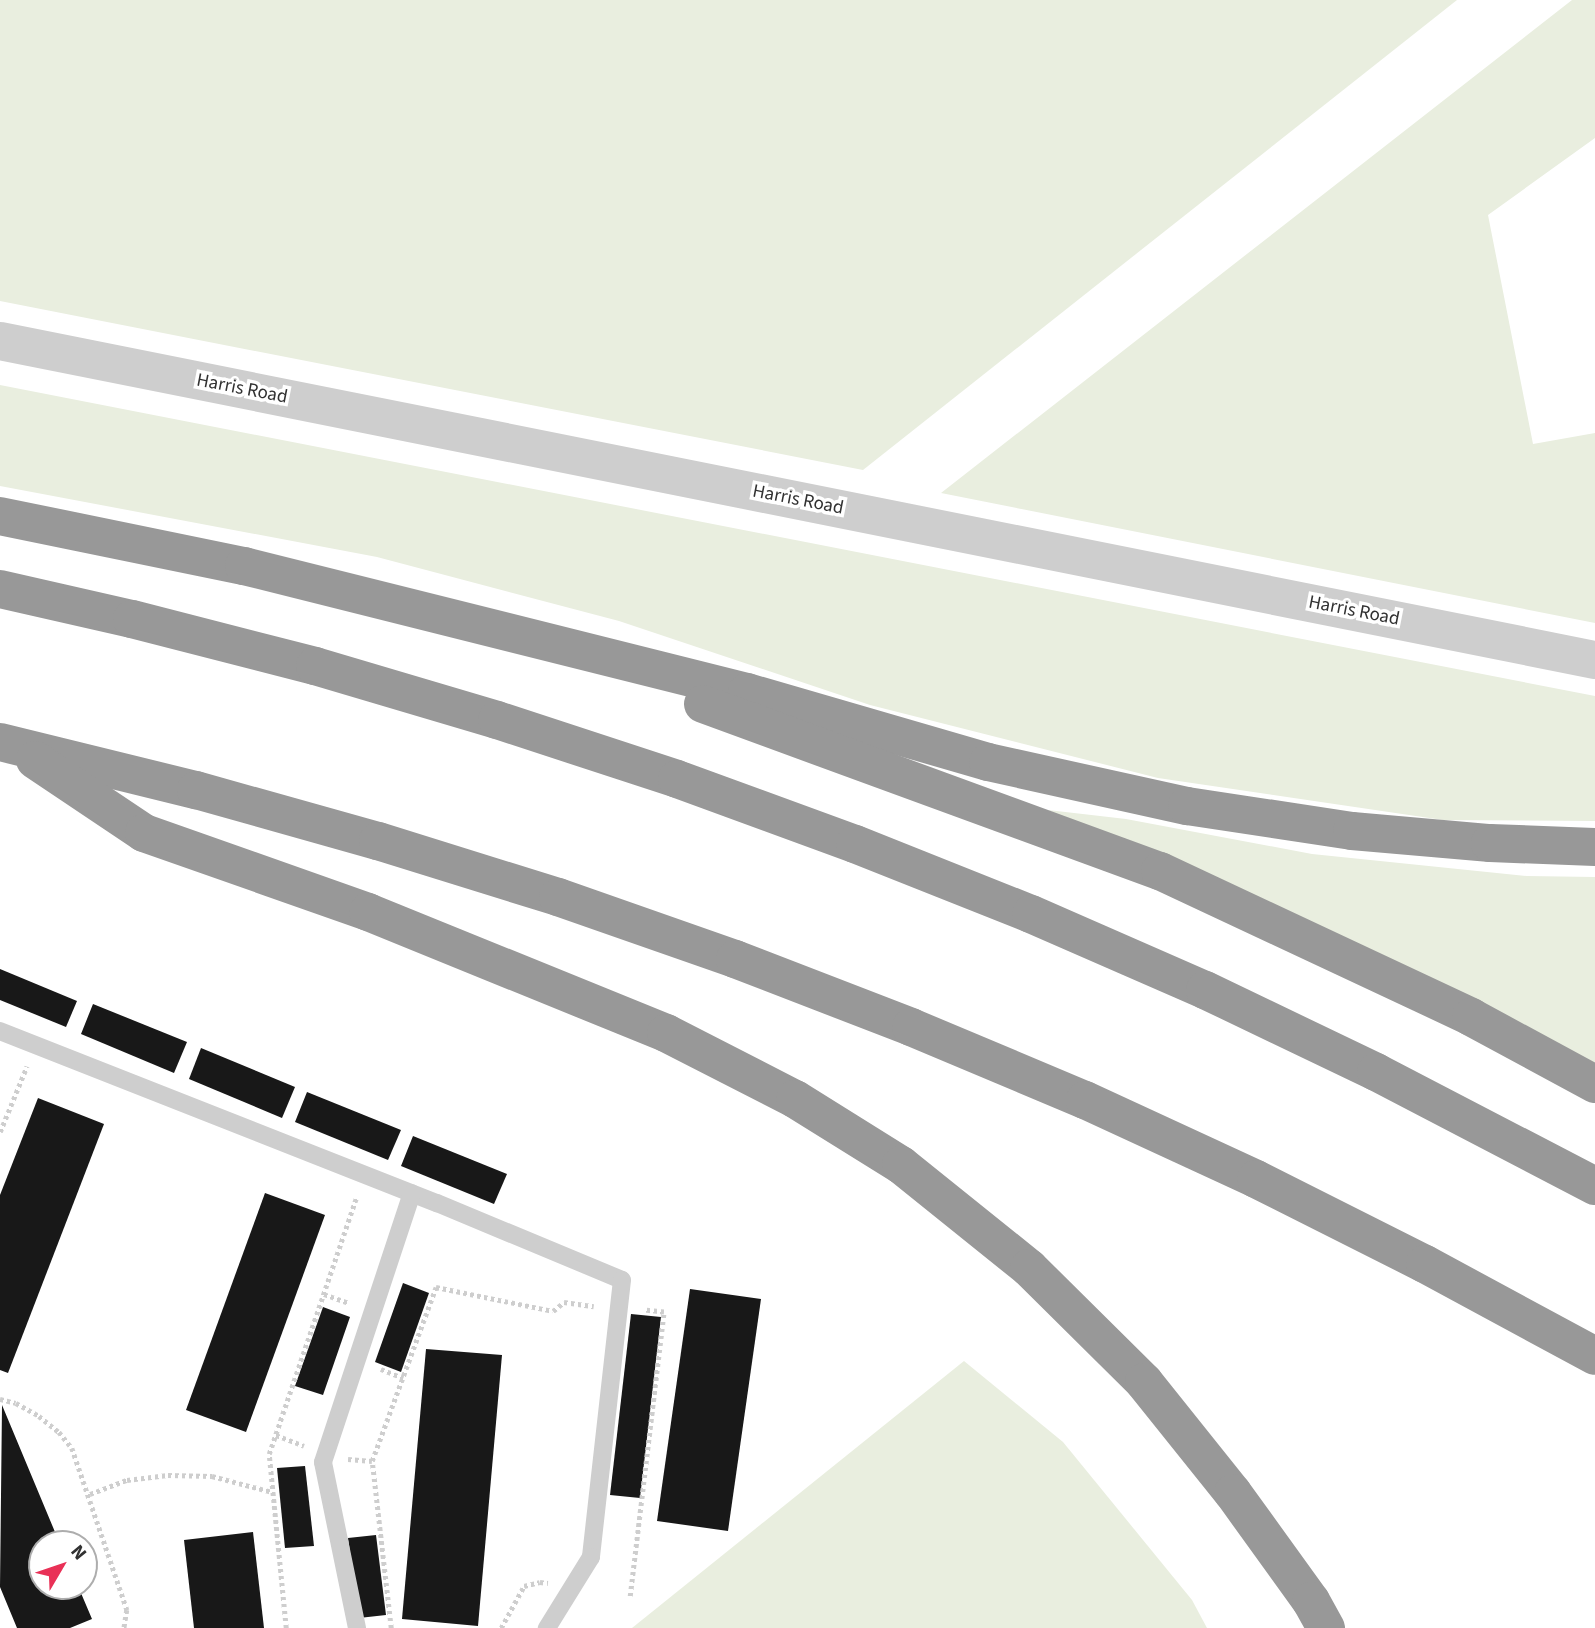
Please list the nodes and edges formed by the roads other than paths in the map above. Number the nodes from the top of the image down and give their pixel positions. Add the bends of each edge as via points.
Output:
1 (0, 341) edge
2 (0, 516) edge
3 (0, 589) edge
4 (524, 638) junction
5 (1595, 660) edge
6 (7, 743) edge
7 (1595, 847) edge
8 (0, 1031) edge
9 (1595, 1084) edge
10 (1595, 1186) edge
11 (412, 1193) junction
12 (1595, 1356) edge
13 (357, 1628) edge
14 (547, 1628) edge
15 (1326, 1628) edge

1 - 5 street, Harris Road
2 - 4 highway via 244,566
3 - 10 highway via 302,663 497,720 855,844 1205,990 1376,1072
4 - 7 highway via 747,692 988,762 1187,806 1352,831
4 - 9 highway via 1160,871 1471,1017
6 - 12 highway via 197,790 545,893 898,1022 1085,1100 1256,1180
6 - 15 highway via 144,833 368,912 666,1033 795,1099 901,1165 1029,1268 1144,1382 1233,1493
8 - 11 lane
11 - 13 lane via 323,1462
11 - 14 lane via 622,1280 591,1557

